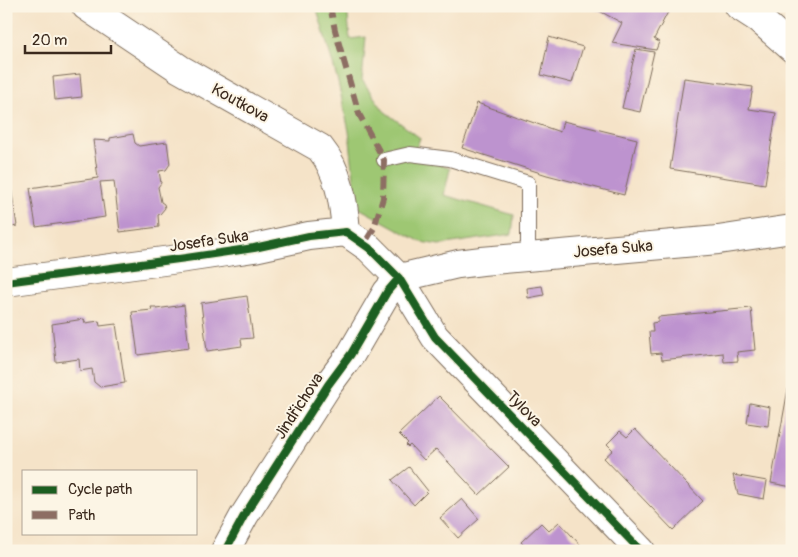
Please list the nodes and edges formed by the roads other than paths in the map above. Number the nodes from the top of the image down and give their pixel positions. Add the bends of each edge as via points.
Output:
1 (86, 6) edge
2 (739, 6) edge
3 (792, 48) edge
4 (384, 160) dead end
5 (792, 229) edge
6 (346, 232) junction
7 (528, 257) junction
8 (399, 278) junction
9 (6, 282) edge
10 (225, 551) edge
11 (640, 551) edge

1 - 6 street, Koutkova via 180,69 320,148 335,172 345,212
2 - 3 street
4 - 7 lane via 410,154 450,158 528,183
5 - 7 street, Josefa Suka via 718,240
6 - 8 street via 370,248
6 - 9 street, Josefa Suka
7 - 8 street, Josefa Suka via 458,264
8 - 10 street, Jindřichova via 244,516
8 - 11 street, Tylova via 435,337

